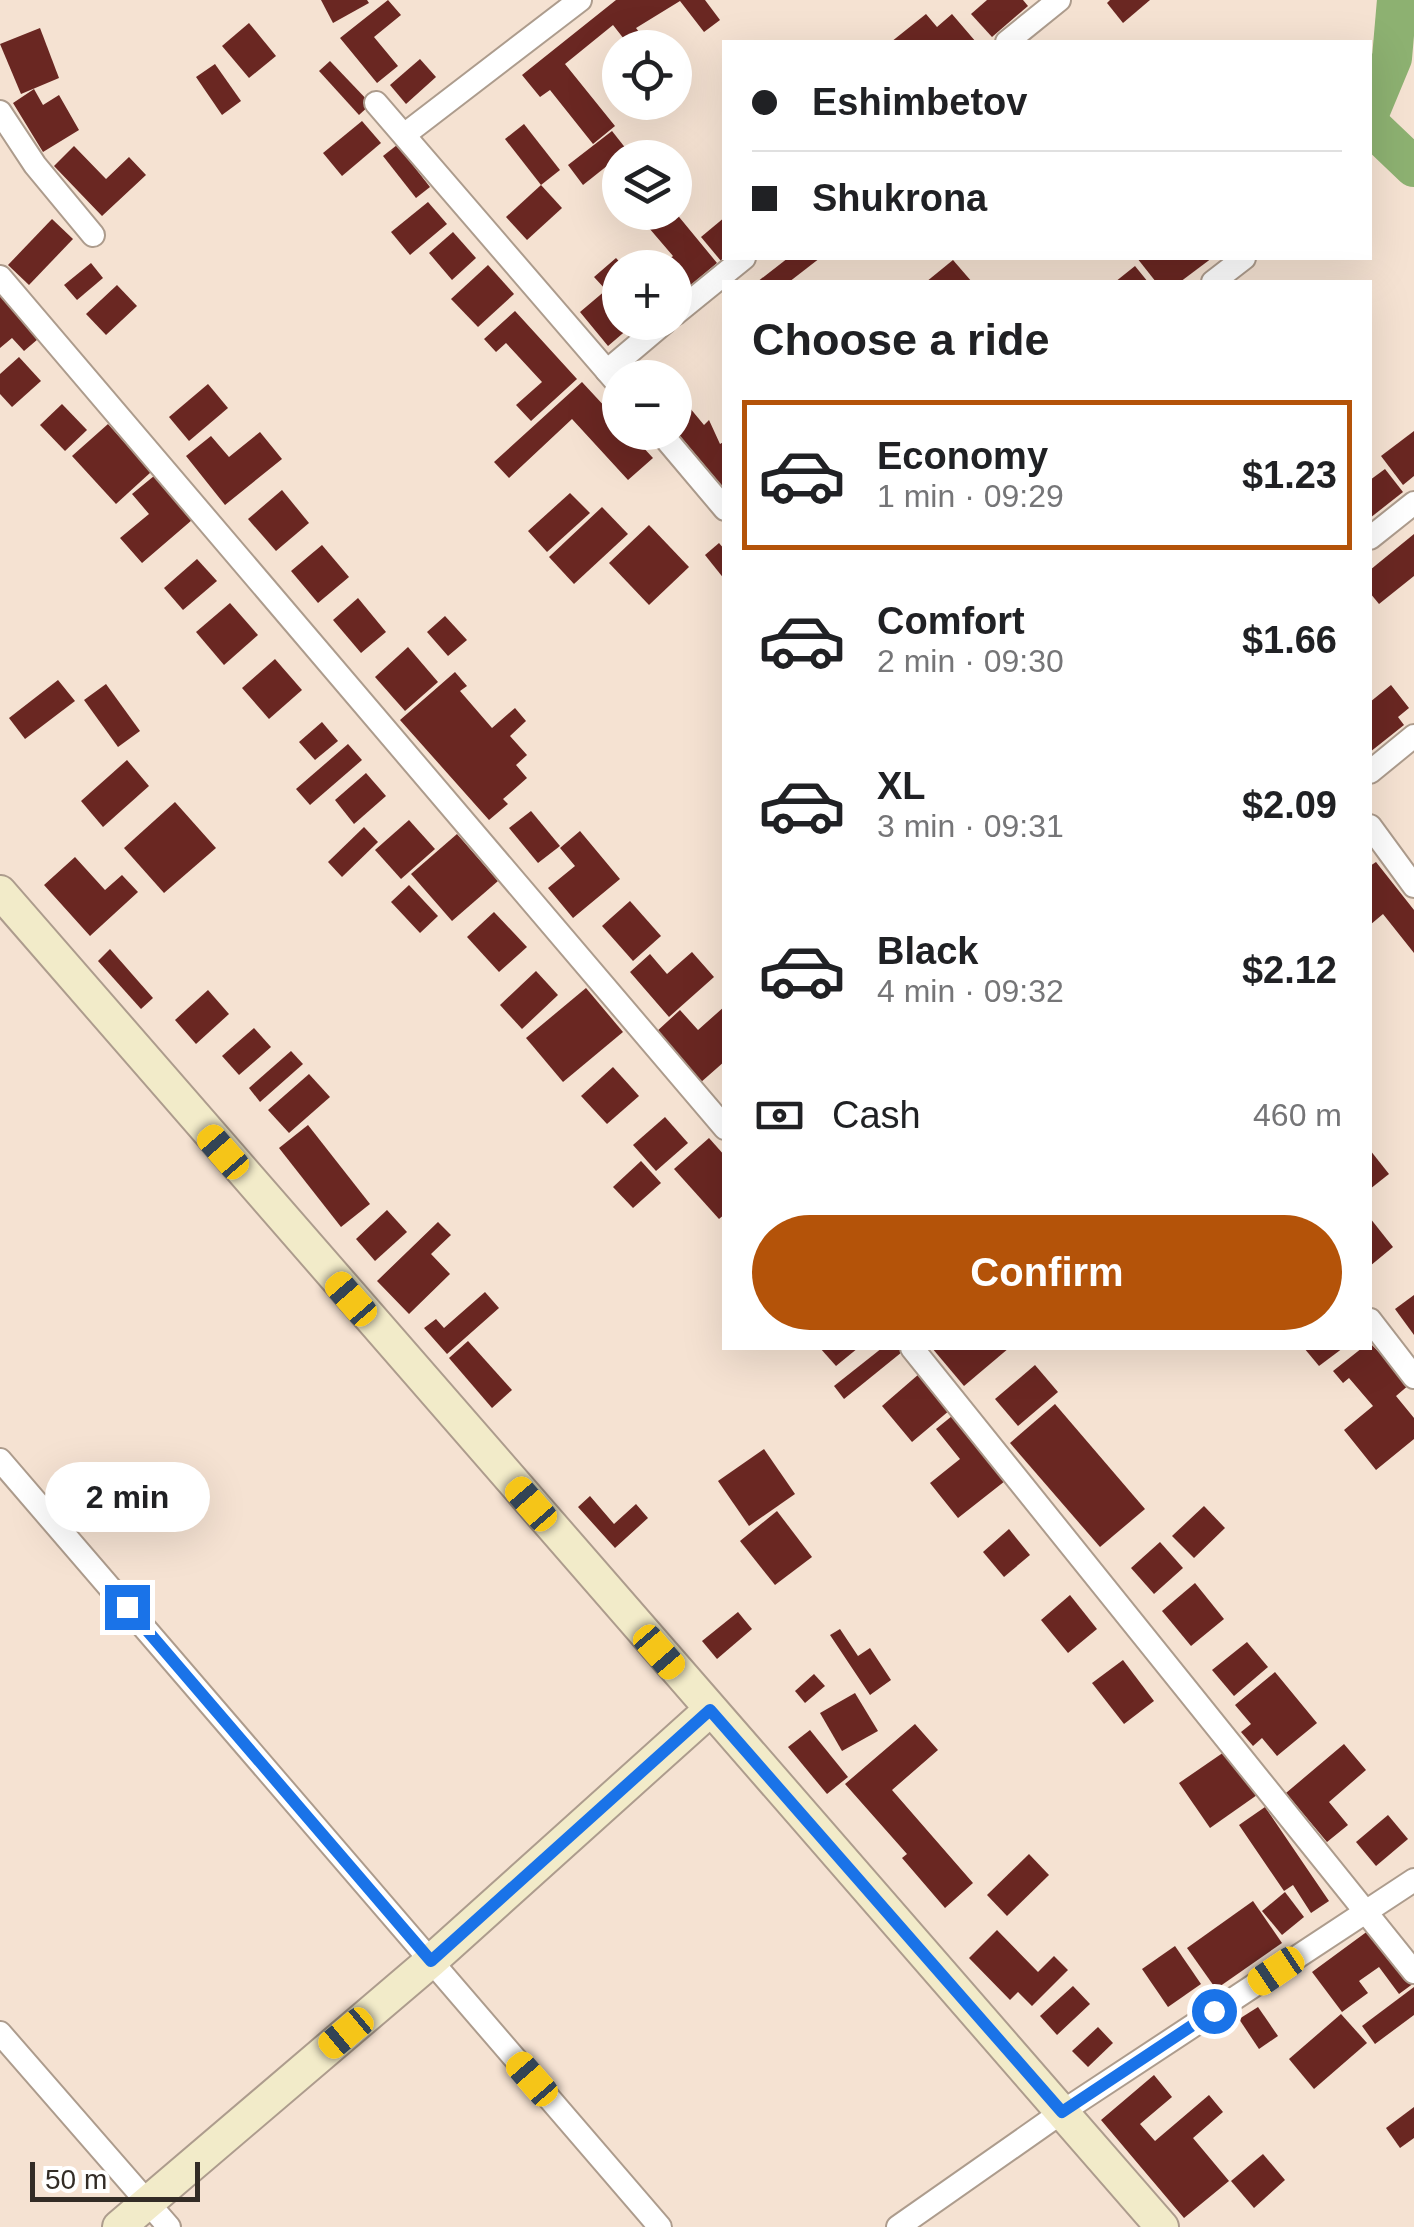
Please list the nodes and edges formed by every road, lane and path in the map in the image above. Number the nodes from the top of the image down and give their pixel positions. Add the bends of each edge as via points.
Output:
1 (580, 0) edge
2 (1058, 0) edge
3 (1009, 40) edge
4 (376, 103) dead end
5 (0, 112) edge
6 (404, 135) junction
7 (93, 235) dead end
8 (742, 260) edge
9 (1241, 260) edge
10 (0, 277) edge
11 (1216, 280) edge
12 (692, 300) edge
13 (648, 340) edge
14 (630, 360) edge
15 (602, 365) edge
16 (675, 450) edge
17 (1414, 503) edge
18 (722, 505) edge
19 (1372, 536) edge
20 (1414, 736) edge
21 (1372, 770) edge
22 (1372, 829) edge
23 (1414, 886) edge
24 (0, 892) edge
25 (722, 1124) edge
26 (1372, 1323) edge
27 (914, 1350) edge
28 (1414, 1377) edge
29 (0, 1460) edge
30 (710, 1710) junction
31 (1414, 1880) edge
32 (1368, 1910) junction
33 (431, 1961) junction
34 (1414, 1972) edge
35 (0, 2034) edge
36 (1062, 2112) junction
37 (148, 2202) junction
38 (119, 2227) edge
39 (170, 2227) edge
40 (660, 2227) edge
41 (898, 2227) edge
42 (1162, 2227) edge

1 - 6 street
2 - 3 street
4 - 6 street
5 - 7 street
6 - 15 street
8 - 12 street
9 - 11 street
10 - 25 street
13 - 14 street
16 - 18 street
17 - 19 street
20 - 21 street
22 - 23 street
24 - 30 main road
26 - 28 street
27 - 32 street
29 - 33 street
30 - 33 main road
30 - 36 main road
31 - 32 street
32 - 34 street
32 - 36 street
33 - 37 main road
33 - 40 street
35 - 37 street
36 - 41 street
36 - 42 main road
37 - 38 main road
37 - 39 street

